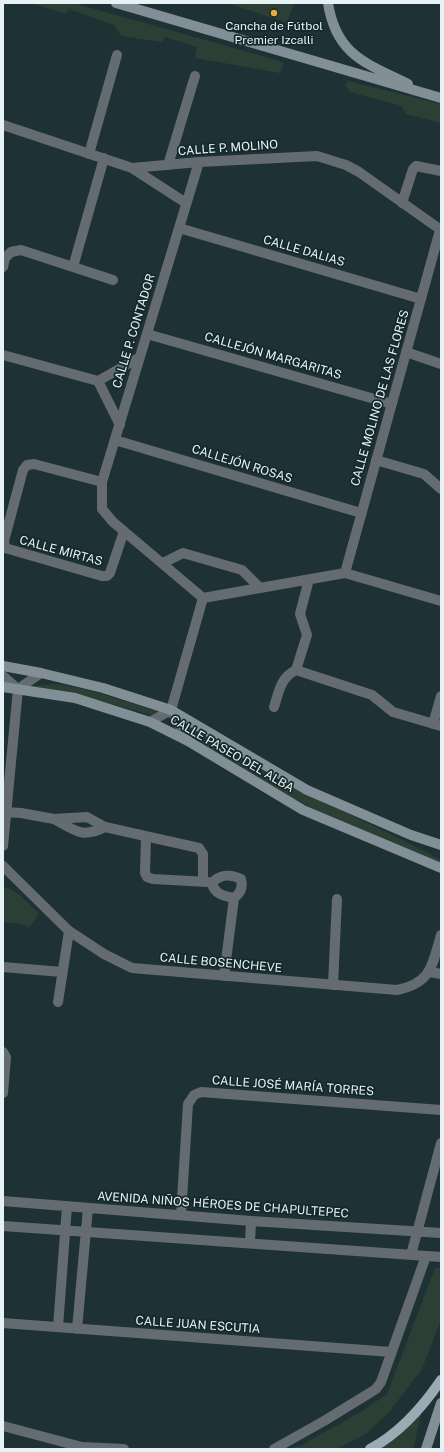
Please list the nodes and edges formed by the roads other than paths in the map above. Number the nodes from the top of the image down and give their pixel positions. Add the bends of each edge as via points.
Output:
1 (116, 3) edge
2 (328, 3) edge
3 (117, 54) dead end
4 (194, 76) dead end
5 (436, 97) edge
6 (3, 125) edge
7 (89, 154) junction
8 (104, 158) junction
9 (199, 162) junction
10 (168, 165) junction
11 (132, 168) junction
12 (441, 171) edge
13 (186, 203) junction
14 (402, 203) junction
15 (179, 228) junction
16 (440, 230) edge
17 (3, 267) edge
18 (73, 267) junction
19 (113, 280) dead end
20 (421, 299) junction
21 (147, 334) junction
22 (406, 352) junction
23 (3, 355) edge
24 (140, 357) junction
25 (441, 364) edge
26 (98, 381) junction
27 (392, 404) junction
28 (120, 425) junction
29 (115, 440) junction
30 (376, 460) junction
31 (102, 482) junction
32 (441, 489) edge
33 (361, 514) junction
34 (124, 531) junction
35 (163, 564) junction
36 (345, 572) junction
37 (309, 579) junction
38 (260, 588) junction
39 (203, 598) junction
40 (441, 601) edge
41 (3, 666) edge
42 (296, 670) junction
43 (40, 673) junction
44 (3, 676) edge
45 (3, 687) edge
46 (18, 688) junction
47 (441, 696) edge
48 (274, 707) dead end
49 (171, 710) junction
50 (150, 722) junction
51 (437, 725) edge
52 (188, 741) junction
53 (5, 812) edge
54 (54, 819) junction
55 (105, 827) junction
56 (146, 836) junction
57 (437, 844) edge
58 (3, 846) edge
59 (441, 850) edge
60 (3, 866) edge
61 (441, 868) edge
62 (207, 881) junction
63 (234, 898) junction
64 (337, 899) dead end
65 (69, 931) junction
66 (441, 935) edge
67 (3, 967) edge
68 (62, 972) junction
69 (430, 972) junction
70 (441, 974) edge
71 (224, 976) junction
72 (333, 985) junction
73 (58, 1002) dead end
74 (3, 1052) edge
75 (3, 1093) edge
76 (441, 1110) edge
77 (441, 1143) edge
78 (3, 1201) edge
79 (67, 1206) junction
80 (88, 1208) junction
81 (181, 1215) junction
82 (251, 1221) junction
83 (3, 1226) edge
84 (65, 1231) junction
85 (417, 1231) junction
86 (85, 1233) junction
87 (441, 1233) edge
88 (250, 1243) junction
89 (411, 1255) junction
90 (426, 1256) junction
91 (441, 1257) edge
92 (3, 1323) edge
93 (58, 1327) junction
94 (77, 1328) junction
95 (391, 1352) junction
96 (441, 1380) edge
97 (441, 1403) edge
98 (3, 1426) edge
99 (124, 1449) edge
100 (274, 1449) edge
101 (370, 1449) edge
102 (426, 1449) edge

1 - 5 street
2 - 5 street via 336,33 358,59
3 - 7 street
4 - 10 street
6 - 7 street, CALLE P. MOLINO
7 - 8 street, CALLE P. MOLINO
8 - 11 street, CALLE P. MOLINO
8 - 18 street
9 - 10 street, CALLE P. MOLINO
9 - 13 street, CALLE P. CONTADOR
9 - 14 street, CALLE P. MOLINO via 317,156 346,165
10 - 11 street, CALLE P. MOLINO
11 - 13 street
12 - 14 street via 416,166
13 - 15 street, CALLE P. CONTADOR
14 - 16 street, CALLE P. MOLINO
15 - 20 street, CALLE DALIAS
15 - 21 street, CALLE P. CONTADOR
16 - 20 street, CALLE MOLINO DE LAS FLORES
17 - 18 street via 5,258 11,252 21,250
18 - 19 street
20 - 22 street, CALLE MOLINO DE LAS FLORES
21 - 24 street, CALLE P. CONTADOR
21 - 27 street, CALLEJÓN MARGARITAS
22 - 25 street
22 - 27 street, CALLE MOLINO DE LAS FLORES
23 - 26 street
24 - 26 street
24 - 28 street, CALLE P. CONTADOR
26 - 28 street
27 - 30 street, CALLE MOLINO DE LAS FLORES
28 - 29 street, CALLE P. CONTADOR
29 - 31 street, CALLE P. CONTADOR
29 - 33 street, CALLEJÓN ROSAS
30 - 32 street via 424,474
30 - 33 street, CALLE MOLINO DE LAS FLORES
31 - 34 street, CALLE P. CONTADOR via 102,509
31 - 34 street, CALLE MIRTAS via 34,464 27,465 23,470 4,541 5,548 107,576
33 - 36 street, CALLE MOLINO DE LAS FLORES
34 - 35 street
35 - 38 street via 183,553 242,570
35 - 39 street
36 - 37 street
36 - 40 street
37 - 38 street
37 - 42 street via 300,614 307,635
38 - 39 street
39 - 49 street
41 - 43 street, CALLE PASEO DEL ALBA
42 - 48 street via 283,680
42 - 51 street via 372,695 393,712
43 - 46 street
43 - 49 street, CALLE PASEO DEL ALBA via 103,688
44 - 46 street
45 - 46 street, CALLE PASEO DEL ALBA
46 - 50 street, CALLE PASEO DEL ALBA via 75,698
46 - 53 street
47 - 51 street
49 - 50 street
49 - 52 street
49 - 57 street, CALLE PASEO DEL ALBA via 307,790 410,835
50 - 52 street, CALLE PASEO DEL ALBA
52 - 61 street, CALLE PASEO DEL ALBA via 303,810
53 - 54 street
53 - 58 street
54 - 55 street via 88,817
54 - 55 street via 79,832 93,833
55 - 56 street
56 - 62 street via 202,850
56 - 62 street via 147,877
57 - 59 street
60 - 65 street, CALLE BOSENCHEVE
62 - 63 street via 218,893
62 - 63 street via 222,876 236,876 241,879 241,890
63 - 71 street
64 - 72 street
65 - 68 street
65 - 71 street, CALLE BOSENCHEVE via 104,954 132,968
66 - 69 street
67 - 68 street
68 - 73 street
69 - 70 street
69 - 72 street, CALLE BOSENCHEVE via 410,988 397,990
71 - 72 street, CALLE BOSENCHEVE
74 - 75 street via 6,1057
76 - 81 street, CALLE JOSÉ MARÍA TORRES via 201,1092 194,1095 188,1104
77 - 85 street
78 - 79 street, AVENIDA NIÑOS HÉROES DE CHAPULTEPEC
79 - 80 street, AVENIDA NIÑOS HÉROES DE CHAPULTEPEC
79 - 84 street
80 - 81 street, AVENIDA NIÑOS HÉROES DE CHAPULTEPEC
80 - 86 street
81 - 82 street, AVENIDA NIÑOS HÉROES DE CHAPULTEPEC
82 - 85 street, AVENIDA NIÑOS HÉROES DE CHAPULTEPEC
82 - 88 street
83 - 84 street
84 - 86 street
84 - 93 street
85 - 87 street, AVENIDA NIÑOS HÉROES DE CHAPULTEPEC
85 - 89 street
86 - 88 street
86 - 94 street
88 - 89 street
89 - 90 street
90 - 91 street
90 - 95 street
92 - 93 street, CALLE JUAN ESCUTIA
93 - 94 street, CALLE JUAN ESCUTIA
94 - 95 street, CALLE JUAN ESCUTIA
95 - 100 street via 376,1388
96 - 101 main road via 423,1407 388,1440
97 - 102 street
98 - 99 street via 82,1447

